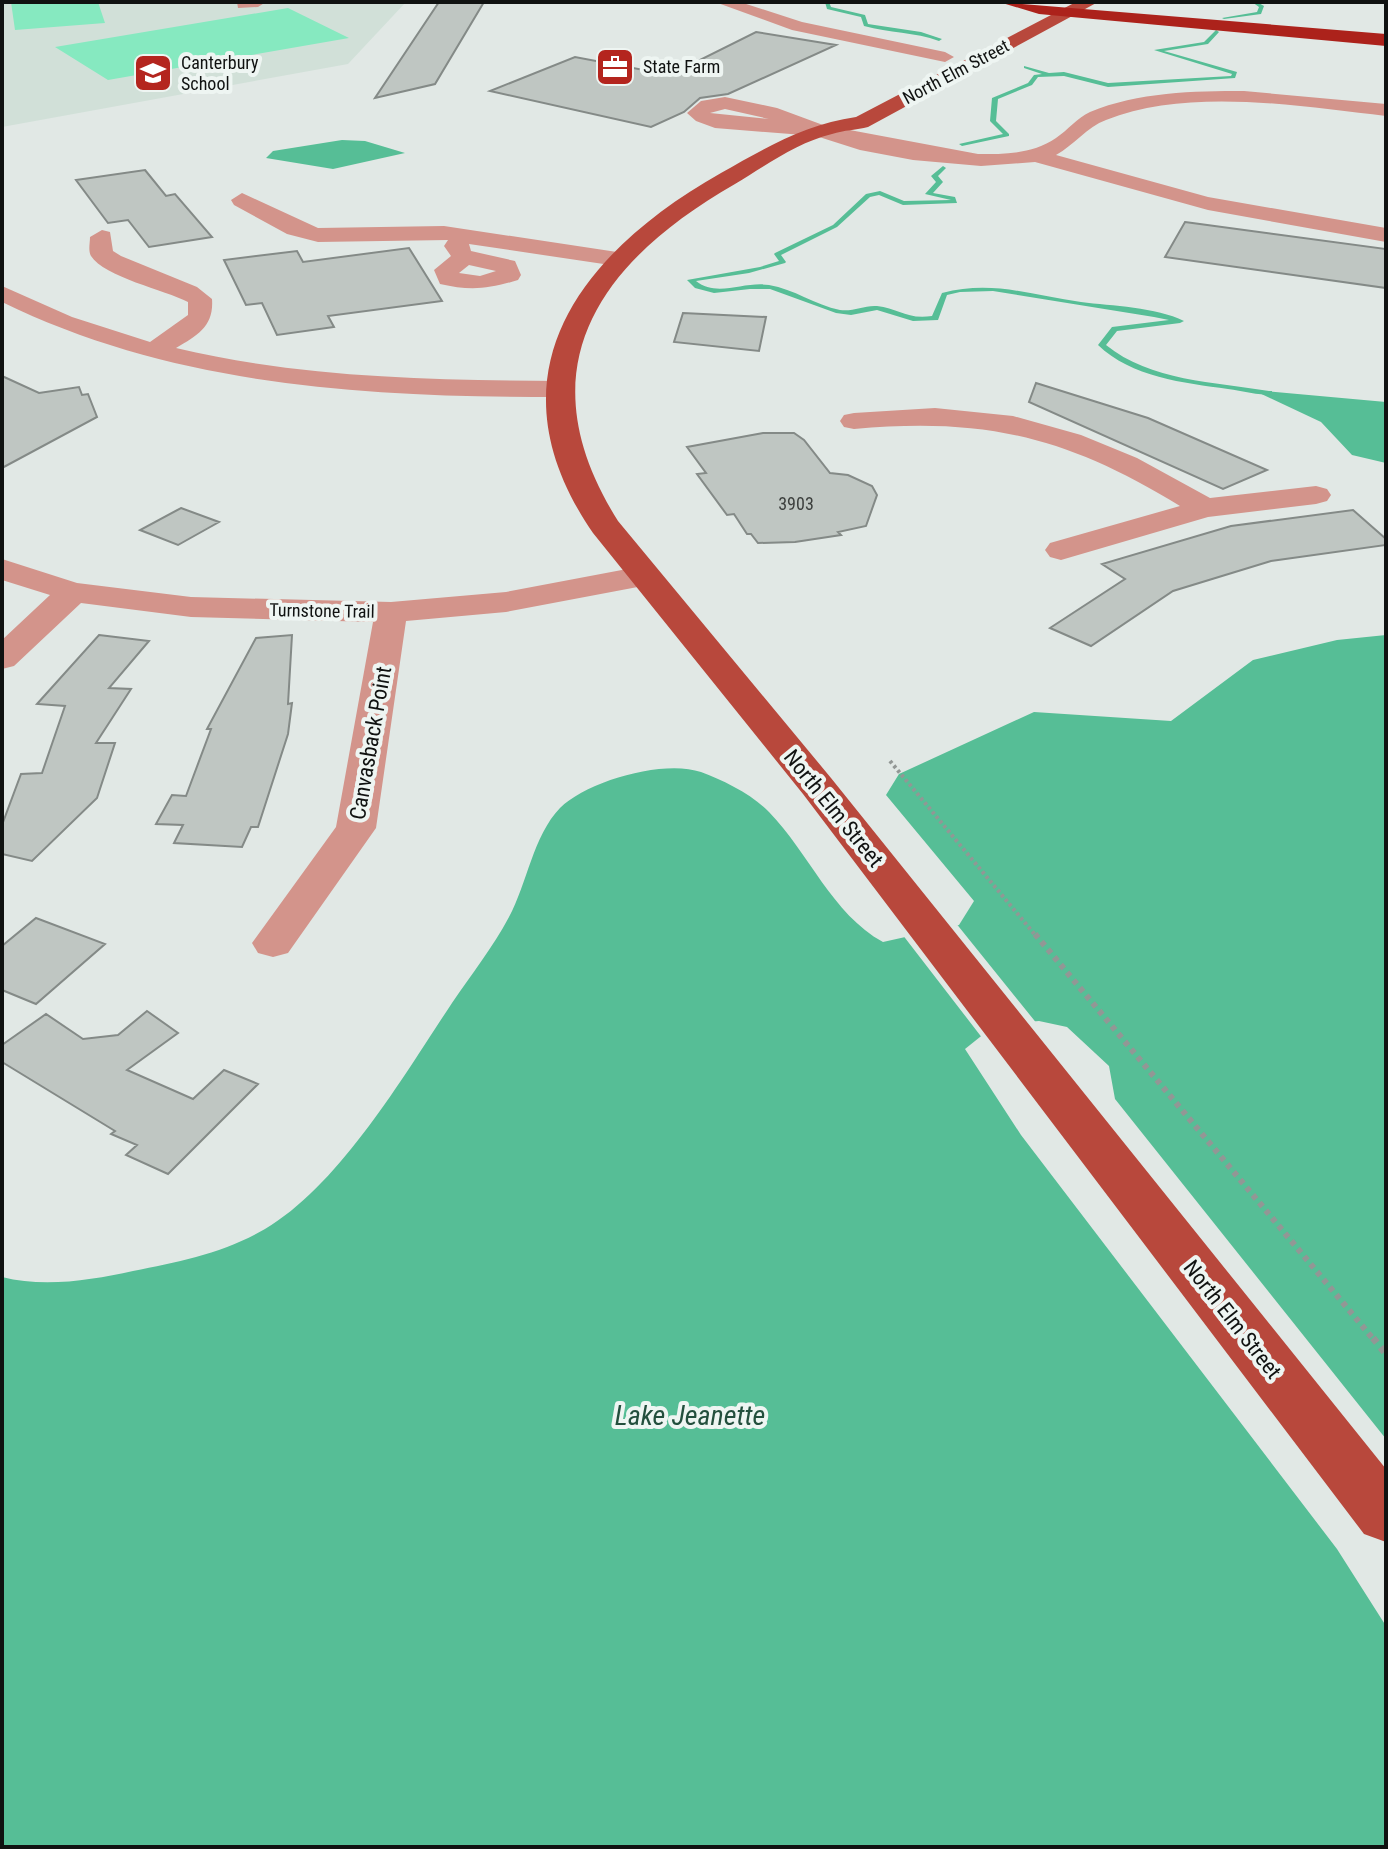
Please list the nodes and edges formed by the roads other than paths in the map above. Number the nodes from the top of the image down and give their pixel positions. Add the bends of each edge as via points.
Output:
1 (723, 2) edge
2 (988, 2) edge
3 (1008, 2) edge
4 (1089, 2) edge
5 (1050, 6) edge
6 (1008, 25) junction
7 (1386, 40) edge
8 (945, 57) junction
9 (1386, 110) edge
10 (861, 123) junction
11 (819, 131) junction
12 (900, 141) junction
13 (1034, 155) junction
14 (971, 158) junction
15 (242, 200) dead end
16 (1386, 235) edge
17 (102, 237) dead end
18 (617, 259) junction
19 (2, 293) edge
20 (155, 350) junction
21 (559, 389) junction
22 (854, 421) dead end
23 (1316, 495) dead end
24 (1205, 508) junction
25 (1061, 550) dead end
26 (2, 569) edge
27 (643, 576) junction
28 (73, 592) junction
29 (391, 612) junction
30 (2, 659) edge
31 (273, 943) dead end
32 (1386, 1515) edge

1 - 8 street via 808,29
2 - 6 highway via 1002,11
3 - 5 highway
4 - 5 main road, North Elm Street
5 - 6 main road, North Elm Street
5 - 7 highway
5 - 10 main road, North Elm Street
6 - 8 main road, North Elm Street
8 - 11 main road, North Elm Street via 830,117
9 - 13 street via 1257,96 1158,103 1102,114 1080,124 1060,145
10 - 11 main road, North Elm Street
10 - 12 street
11 - 11 street via 742,104 711,105 697,113 715,121
11 - 12 street
11 - 14 street via 895,150
11 - 18 main road, North Elm Street via 697,195 648,229
12 - 14 street
13 - 14 street
13 - 16 street via 1226,209
15 - 18 street via 295,229 318,235
17 - 20 street via 101,253 118,267 178,286 200,299 201,316 190,329
18 - 21 main road, North Elm Street via 592,292 570,336
19 - 20 street via 73,325
20 - 21 street via 366,384
21 - 27 main road, North Elm Street via 567,451 581,486
22 - 24 street via 914,415 984,419 1047,432 1170,486
23 - 24 street
24 - 25 street
26 - 28 street, Turnstone Trail
27 - 29 street, Turnstone Trail via 506,602
27 - 32 main road, North Elm Street via 817,786
28 - 29 street, Turnstone Trail via 191,607
28 - 30 street
29 - 31 street, Canvasback Point via 356,828

